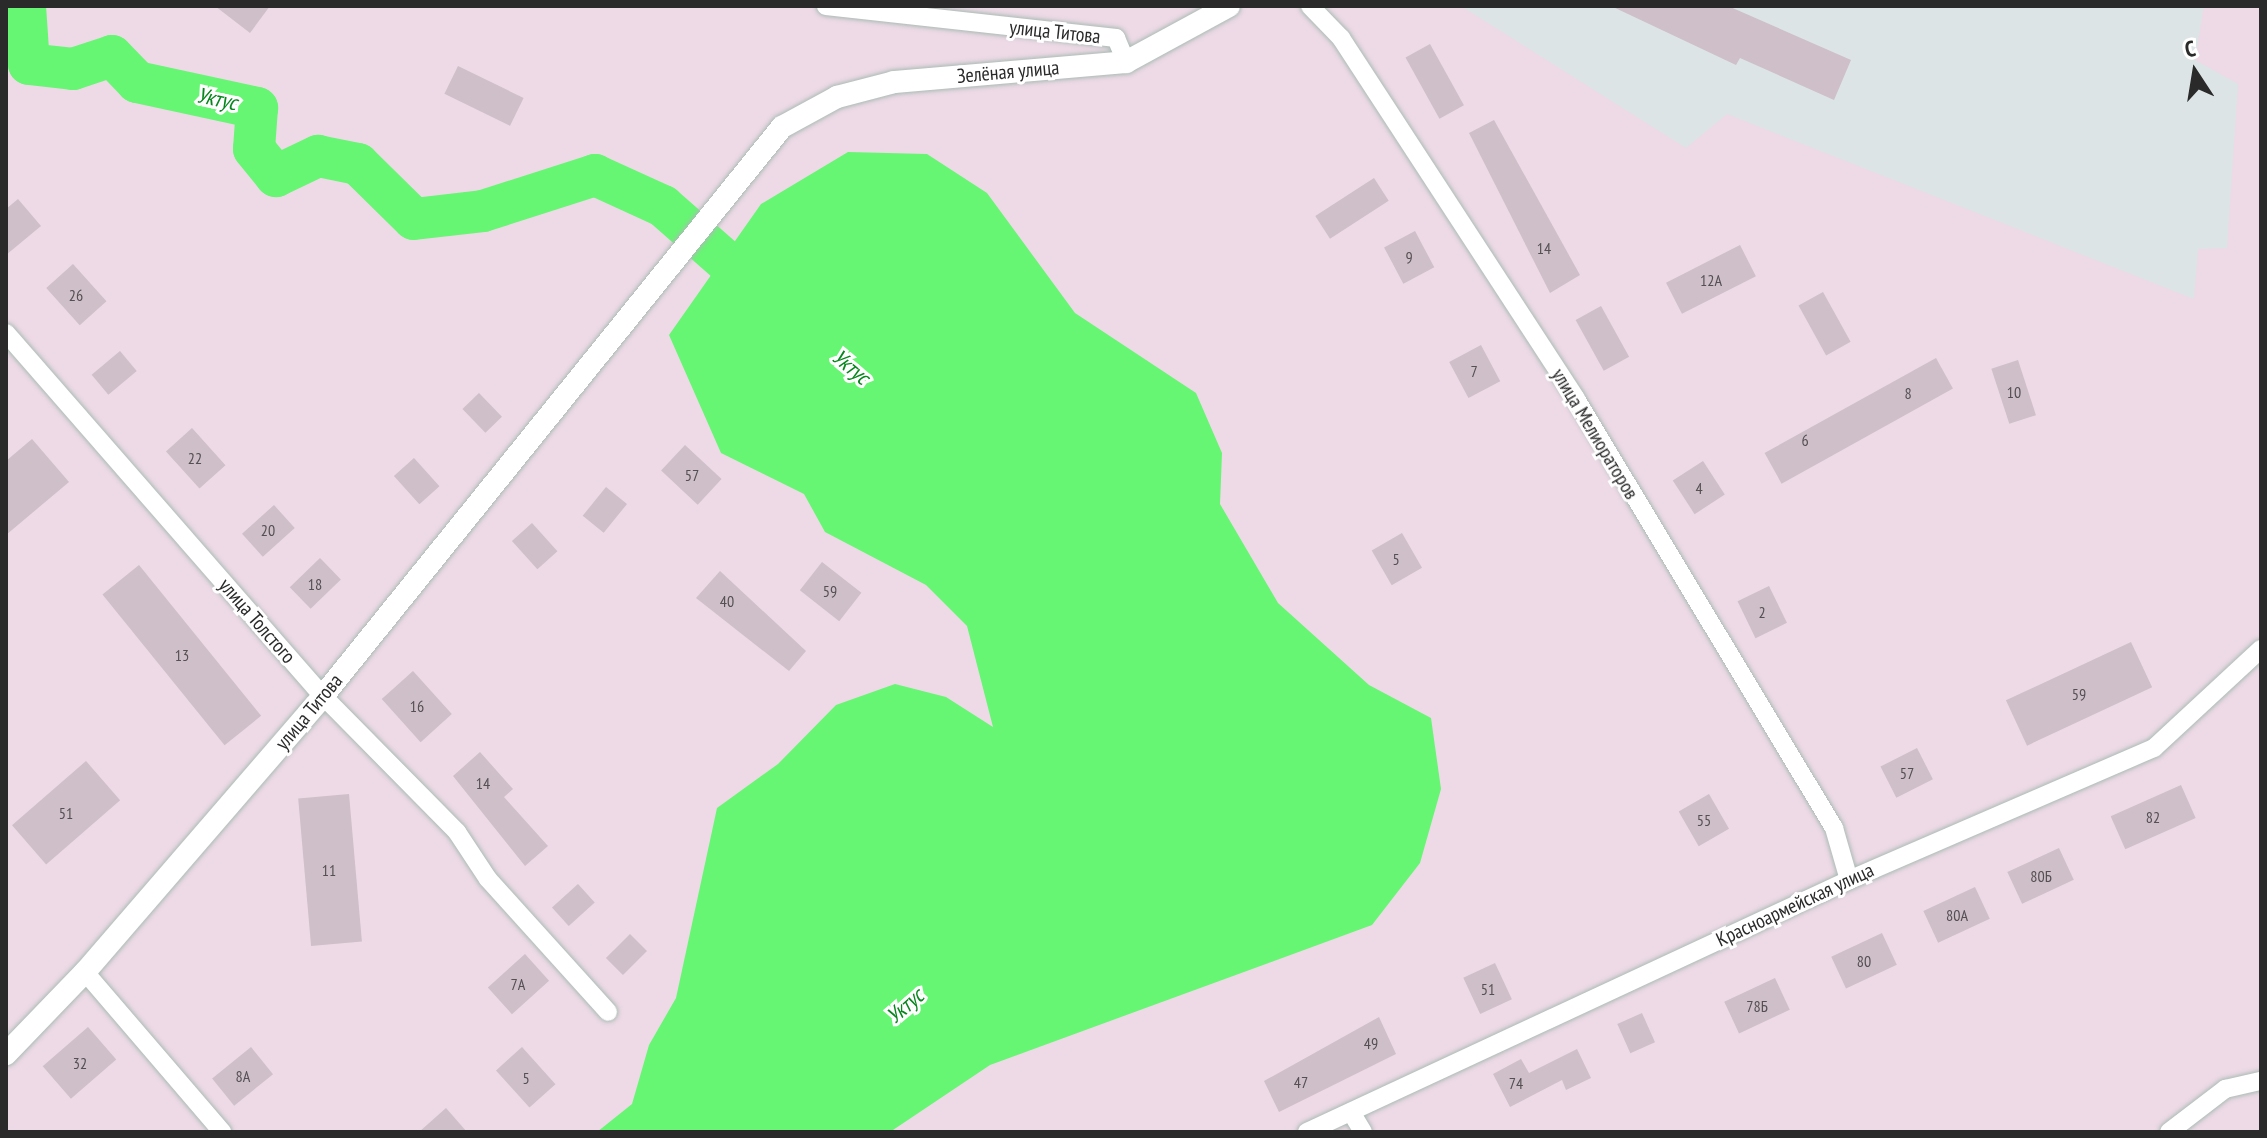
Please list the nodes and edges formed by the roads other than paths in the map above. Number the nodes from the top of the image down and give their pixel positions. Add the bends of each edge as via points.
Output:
1 (826, 6) edge
2 (1229, 6) edge
3 (1310, 6) edge
4 (1126, 62) junction
5 (782, 127) joint
6 (6, 333) edge
7 (2261, 649) edge
8 (323, 696) junction
9 (1849, 880) junction
10 (85, 972) junction
11 (608, 1012) dead end
12 (6, 1054) edge
13 (2261, 1081) edge
14 (1351, 1112) junction
15 (222, 1132) edge
16 (1307, 1132) edge
17 (1363, 1132) edge
18 (2169, 1132) edge

1 - 4 street, улица Титова via 1116,38
2 - 4 street, Зелёная улица
3 - 9 street, улица Мелиораторов via 1341,38 1576,399 1834,828
4 - 5 street, Зелёная улица via 894,82 837,97
5 - 8 street, улица Титова
6 - 8 street, улица Толстого
7 - 9 street, Красноармейская улица via 2154,748
8 - 10 street, улица Титова
8 - 11 street, улица Толстого via 457,832 488,879
9 - 14 street, Красноармейская улица
10 - 12 street, улица Титова
10 - 15 street
13 - 18 street via 2225,1089
14 - 16 street, Красноармейская улица
14 - 17 street

